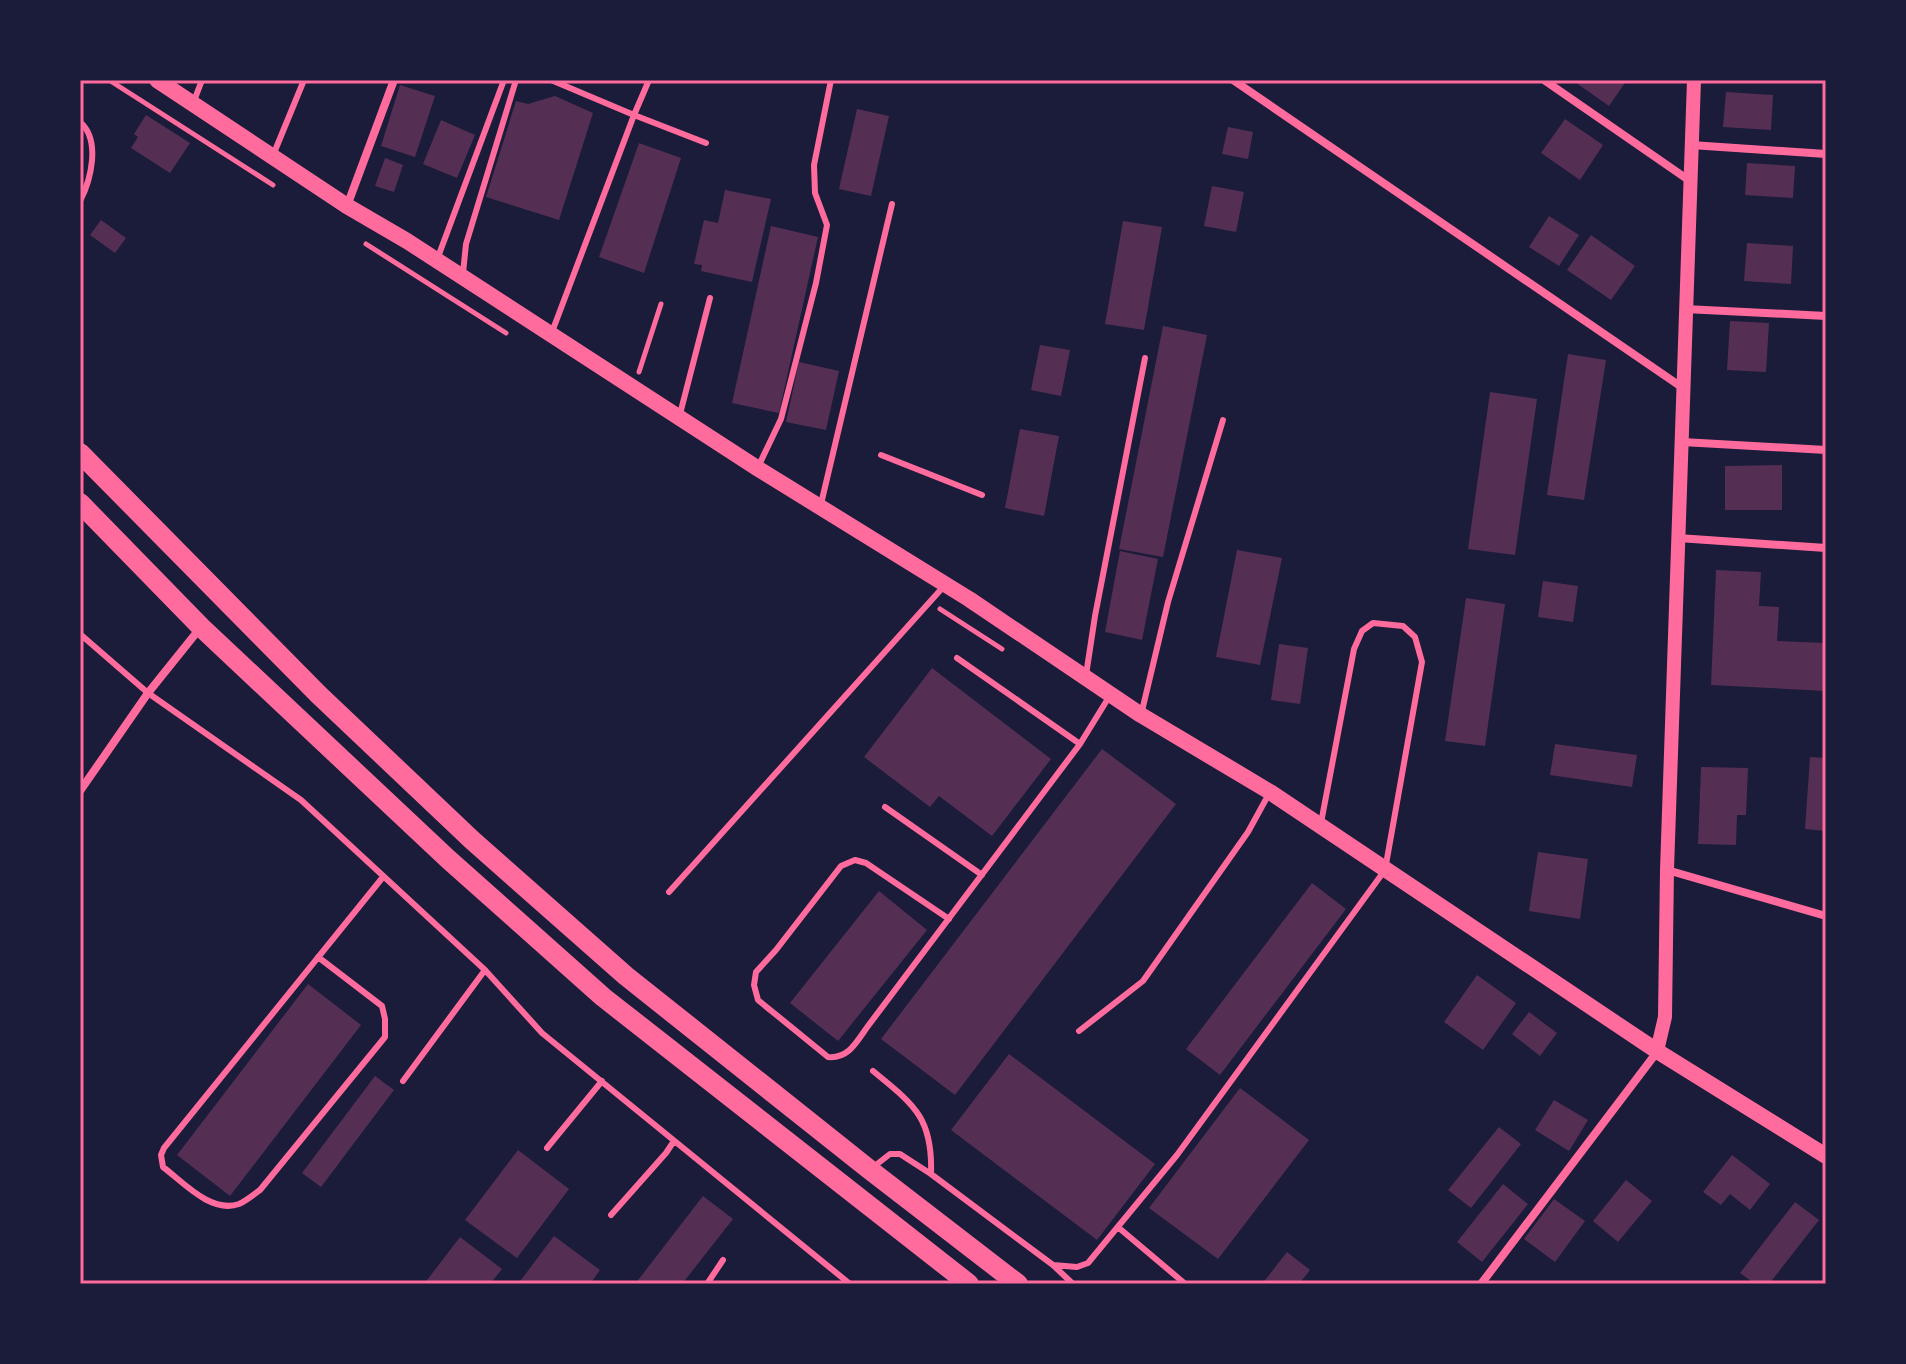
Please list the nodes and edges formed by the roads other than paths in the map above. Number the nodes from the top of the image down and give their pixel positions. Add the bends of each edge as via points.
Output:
1 (202, 80) edge
2 (304, 80) edge
3 (394, 80) edge
4 (504, 80) edge
5 (516, 80) edge
6 (551, 80) edge
7 (649, 80) edge
8 (831, 80) edge
9 (1233, 80) edge
10 (1544, 80) edge
11 (1694, 80) edge
12 (166, 83) edge
13 (193, 104) junction
14 (634, 115) junction
15 (80, 122) edge
16 (706, 143) dead end
17 (1691, 145) junction
18 (1826, 154) edge
19 (272, 156) junction
20 (1690, 181) junction
21 (80, 201) edge
22 (892, 204) dead end
23 (347, 206) junction
24 (436, 261) junction
25 (462, 278) junction
26 (710, 298) dead end
27 (1685, 309) junction
28 (1826, 316) edge
29 (551, 335) junction
30 (1145, 358) dead end
31 (1683, 388) junction
32 (679, 418) junction
33 (1223, 420) dead end
34 (1682, 442) junction
35 (1826, 450) edge
36 (80, 453) edge
37 (881, 455) dead end
38 (757, 468) junction
39 (982, 495) dead end
40 (80, 503) edge
41 (820, 507) junction
42 (1678, 538) junction
43 (1826, 548) edge
44 (945, 585) junction
45 (201, 627) junction
46 (80, 634) edge
47 (957, 658) dead end
48 (1086, 675) junction
49 (148, 693) junction
50 (1111, 693) junction
51 (1141, 715) junction
52 (1080, 744) junction
53 (80, 791) edge
54 (1270, 792) junction
55 (885, 807) dead end
56 (1320, 827) junction
57 (1385, 870) junction
58 (1667, 870) junction
59 (982, 875) junction
60 (383, 877) junction
61 (669, 892) dead end
62 (1826, 916) edge
63 (949, 919) junction
64 (318, 957) junction
65 (485, 970) junction
66 (1079, 1031) dead end
67 (1657, 1051) junction
68 (873, 1071) dead end
69 (403, 1081) dead end
70 (602, 1081) junction
71 (674, 1141) junction
72 (547, 1148) dead end
73 (1826, 1156) edge
74 (870, 1170) junction
75 (931, 1174) junction
76 (611, 1215) dead end
77 (1119, 1228) junction
78 (723, 1260) dead end
79 (1053, 1265) junction
80 (1183, 1282) edge
81 (707, 1284) edge
82 (850, 1284) edge
83 (969, 1284) edge
84 (1018, 1284) edge
85 (1073, 1284) edge
86 (1481, 1284) edge

1 - 13 lane
2 - 19 lane
3 - 23 street
4 - 24 lane
5 - 25 lane via 466,244
6 - 14 lane
7 - 14 lane
8 - 38 lane via 814,165 815,193 827,225 816,283 781,419
9 - 31 street
10 - 20 street
11 - 17 street
12 - 13 main road
13 - 19 main road
14 - 16 lane
14 - 29 lane
15 - 21 lane via 86,127 91,161
17 - 18 street
17 - 20 street
19 - 23 main road
20 - 27 street
22 - 41 lane
23 - 24 main road
24 - 25 main road
25 - 29 main road
26 - 32 lane
27 - 28 street
27 - 31 street
29 - 32 main road
30 - 48 lane
31 - 34 street
32 - 38 main road
33 - 51 lane via 1168,602
34 - 35 street
34 - 42 street
36 - 74 main road via 319,695 472,840 626,976
37 - 39 lane
38 - 41 main road
40 - 45 main road
41 - 44 main road
42 - 43 street
42 - 58 street
44 - 48 main road
44 - 61 lane
45 - 49 street
45 - 83 main road via 603,997
46 - 49 lane
47 - 52 lane
48 - 50 main road
49 - 53 street
49 - 60 lane via 301,800
50 - 51 main road
50 - 52 lane
51 - 54 main road
52 - 59 lane
54 - 56 main road
54 - 66 lane via 1248,832 1143,981
55 - 59 lane
56 - 57 main road
56 - 57 lane via 1354,649 1362,631 1373,623 1403,626 1415,637 1422,662
57 - 67 main road
57 - 77 lane
58 - 62 street
58 - 67 street via 1665,1017
59 - 63 lane
60 - 64 lane
60 - 65 lane
63 - 63 lane via 855,860 841,866 756,972 758,1000 828,1057 838,1058 847,1054
64 - 64 lane via 382,1006 385,1037 260,1190 239,1204 224,1207 210,1202 163,1167 164,1148
65 - 69 lane
65 - 70 lane via 542,1033
67 - 73 main road
67 - 86 street
68 - 75 lane via 919,1112
70 - 71 lane
70 - 72 lane
71 - 76 lane
71 - 82 lane
74 - 75 lane via 890,1154 900,1154
74 - 84 main road
75 - 79 lane
77 - 79 lane via 1088,1263
77 - 80 lane
78 - 81 lane
79 - 85 lane

